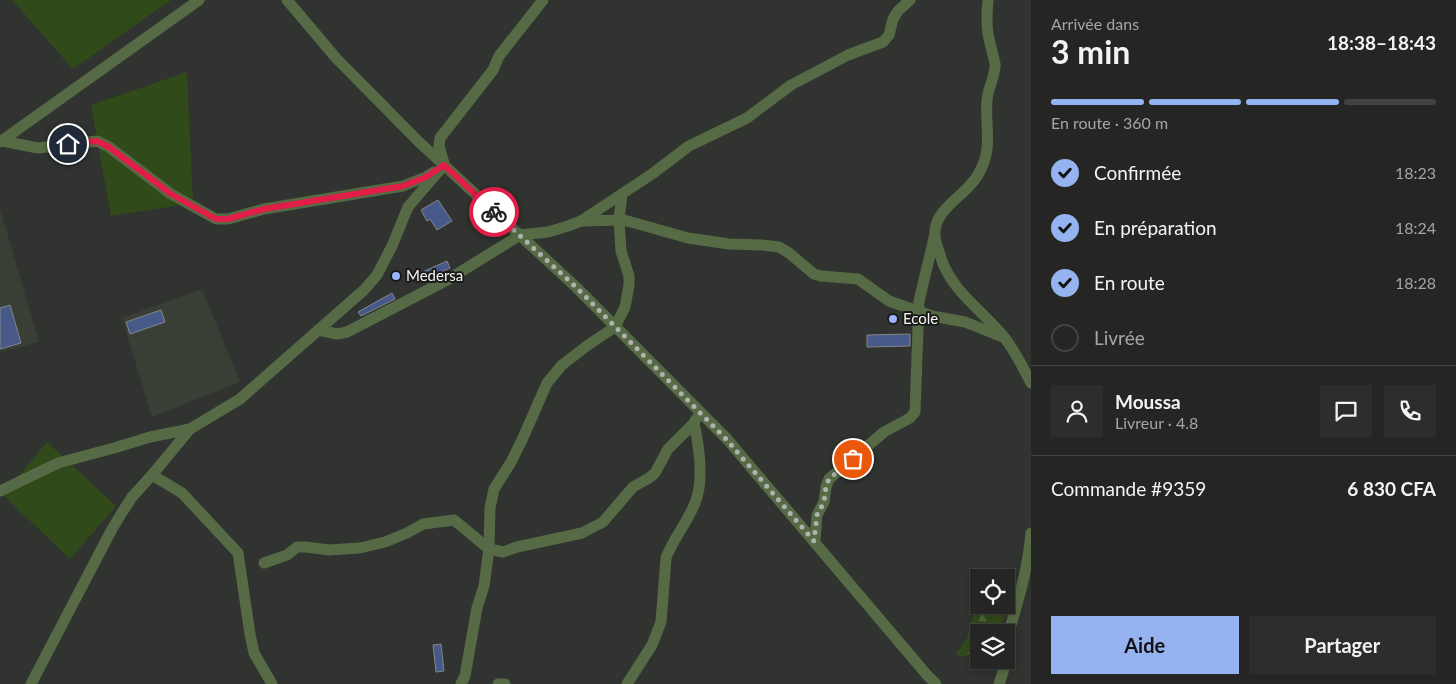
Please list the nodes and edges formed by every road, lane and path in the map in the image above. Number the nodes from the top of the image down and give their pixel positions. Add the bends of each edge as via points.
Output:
1 (199, 0) edge
2 (287, 0) edge
3 (544, 0) edge
4 (910, 0) edge
5 (988, 0) edge
6 (1, 141) edge
7 (444, 165) junction
8 (622, 194) junction
9 (581, 220) junction
10 (619, 220) junction
11 (520, 235) junction
12 (934, 236) junction
13 (918, 312) junction
14 (615, 327) junction
15 (318, 330) junction
16 (1004, 338) junction
17 (1031, 383) edge
18 (700, 412) junction
19 (694, 423) junction
20 (190, 429) junction
21 (152, 475) junction
22 (0, 491) edge
23 (1031, 532) edge
24 (814, 541) junction
25 (489, 549) junction
26 (264, 563) dead end
27 (1011, 624) edge
28 (1004, 669) edge
29 (31, 684) edge
30 (272, 684) edge
31 (461, 684) edge
32 (498, 684) edge
33 (505, 684) edge
34 (626, 684) edge
35 (936, 684) edge
36 (999, 684) edge

1 - 6 street
2 - 7 street via 336,58
3 - 7 street via 440,138
4 - 8 street via 898,11 883,42 848,55 791,85 747,118 689,146
5 - 12 street via 987,32 995,66 987,100 985,160 970,186 942,212
6 - 7 street via 38,148 97,141 171,194 216,219 403,186
7 - 11 street
7 - 15 street via 408,207 377,276
8 - 9 street
8 - 10 street
9 - 10 street
9 - 11 street via 548,232
10 - 13 street via 688,238 779,247 814,274 858,279 889,301
10 - 14 street via 621,251 629,286 625,307
11 - 14 street
11 - 15 street via 449,279 347,332 337,334
12 - 13 street
12 - 16 street via 948,276
13 - 16 street via 966,322
13 - 24 street via 915,412 884,432 829,479 824,502 817,515
14 - 18 street
14 - 25 street via 562,365 547,383 522,440 494,490
15 - 20 street via 240,399
16 - 17 street via 1022,363
18 - 19 street
18 - 24 street
19 - 25 street via 668,449 655,473 633,487 603,522 582,533 504,552
19 - 34 street via 699,447 700,490 666,558 661,622 652,645
20 - 21 street
20 - 22 street via 150,436 58,463
21 - 29 street via 132,497 112,529
21 - 30 street via 182,493 238,552 254,653
23 - 27 street
24 - 35 street
25 - 26 street via 454,520 443,520 423,524 385,542 360,548 297,547 287,555
25 - 31 street via 484,586
28 - 36 street
32 - 33 street

